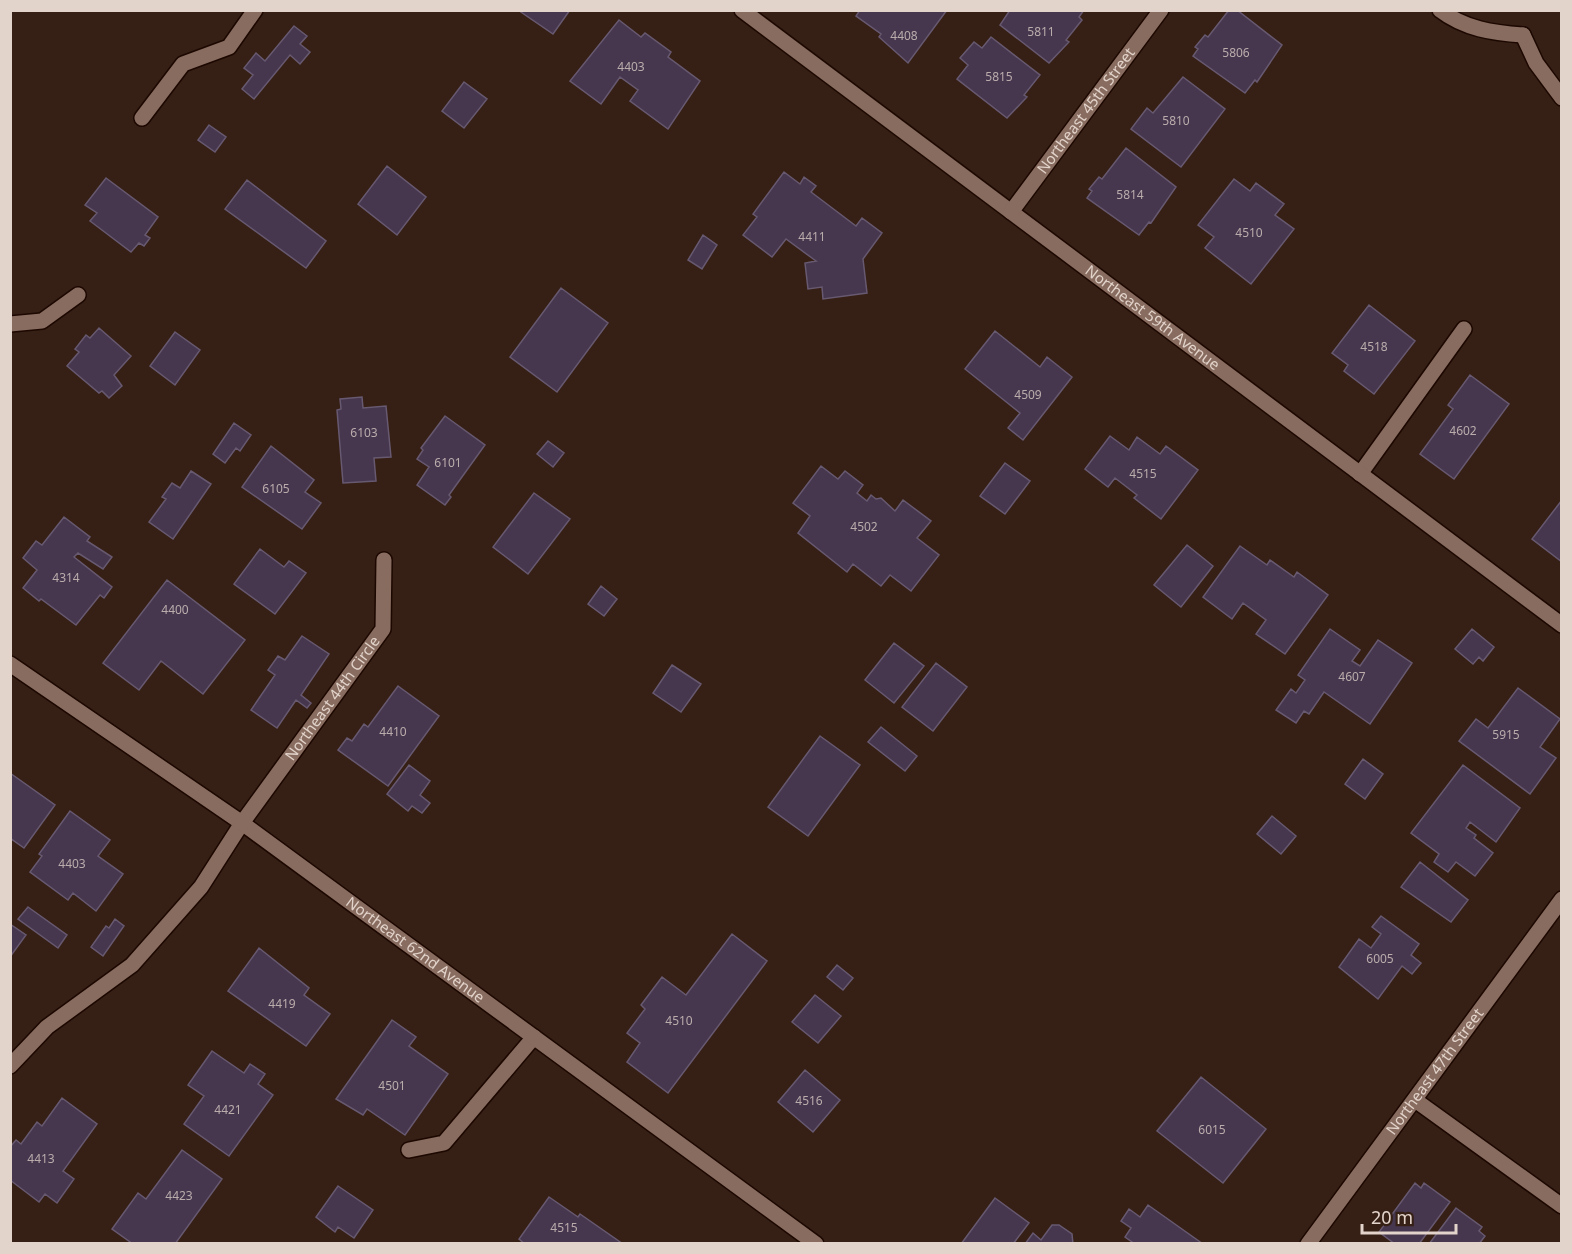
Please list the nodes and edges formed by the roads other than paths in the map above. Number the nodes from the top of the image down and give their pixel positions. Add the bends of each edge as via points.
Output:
1 (255, 10) edge
2 (742, 10) edge
3 (1161, 10) edge
4 (1440, 10) edge
5 (1562, 98) edge
6 (142, 118) dead end
7 (1011, 212) junction
8 (78, 295) dead end
9 (10, 324) edge
10 (1464, 329) dead end
11 (1360, 474) junction
12 (384, 560) dead end
13 (1562, 625) edge
14 (10, 664) edge
15 (242, 823) junction
16 (1562, 899) edge
17 (534, 1037) junction
18 (10, 1066) edge
19 (1415, 1100) junction
20 (409, 1150) dead end
21 (1562, 1206) edge
22 (816, 1244) edge
23 (1308, 1244) edge

1 - 6 street via 229,47 183,64
2 - 7 street, Northeast 59th Avenue
3 - 7 street, Northeast 45th Street
4 - 5 street via 1452,20 1487,32 1523,35 1536,63
7 - 11 street, Northeast 59th Avenue
8 - 9 street via 42,321
10 - 11 street
11 - 13 street, Northeast 59th Avenue
12 - 15 street, Northeast 44th Circle via 383,629
14 - 15 street, Northeast 62nd Avenue
15 - 17 street, Northeast 62nd Avenue
15 - 18 street, Northeast 44th Circle via 201,887 132,965 47,1027
16 - 19 street, Northeast 47th Street
17 - 20 street via 444,1143
17 - 22 street, Northeast 62nd Avenue
19 - 21 street
19 - 23 street, Northeast 47th Street

